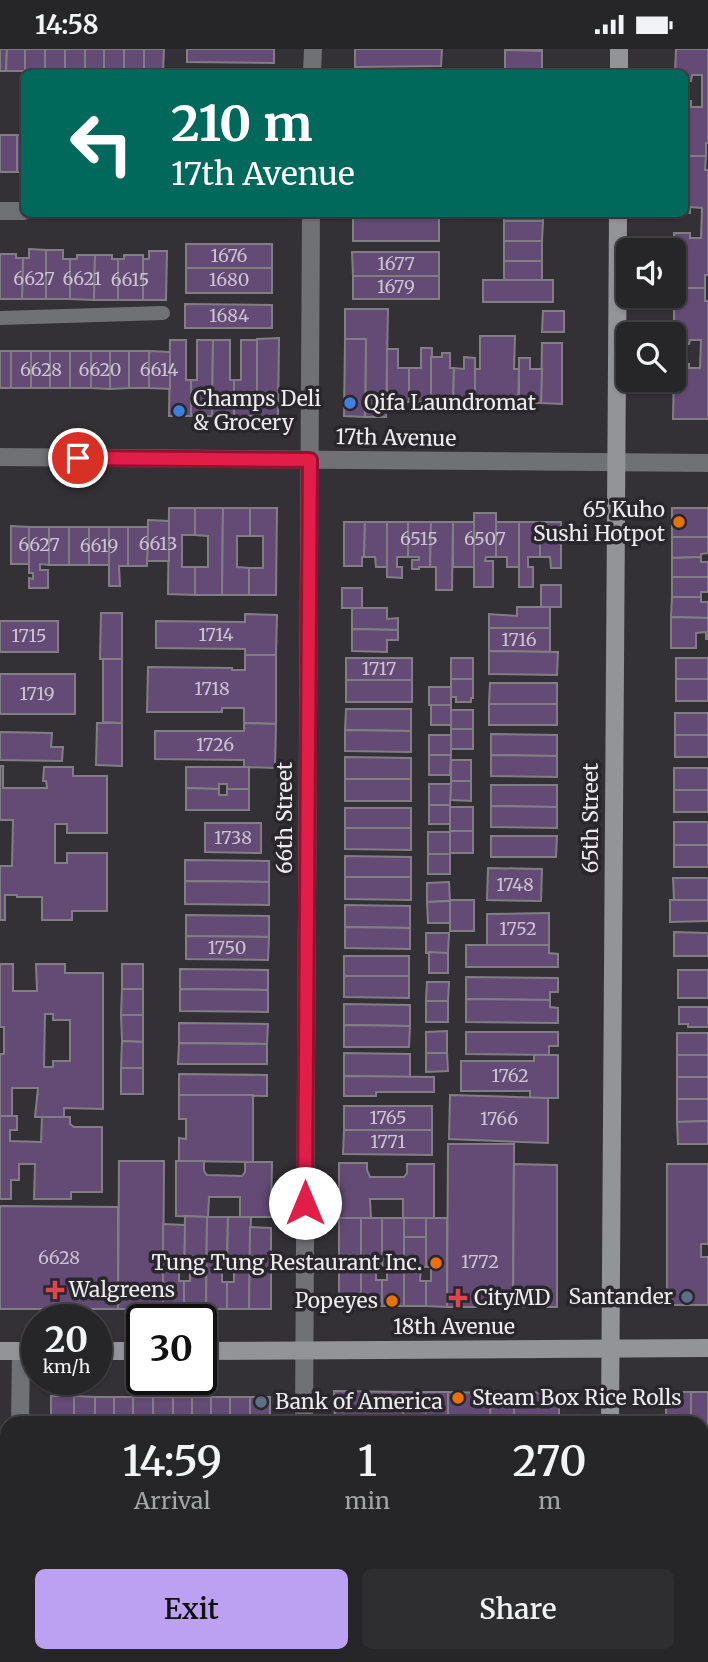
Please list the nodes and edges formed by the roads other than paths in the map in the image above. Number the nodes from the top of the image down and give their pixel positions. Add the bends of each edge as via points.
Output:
1 (313, 49) edge
2 (619, 49) edge
3 (312, 70) edge
4 (619, 70) edge
5 (0, 211) edge
6 (21, 211) edge
7 (311, 217) edge
8 (618, 217) edge
9 (163, 313) dead end
10 (0, 318) edge
11 (0, 457) edge
12 (310, 460) junction
13 (616, 462) junction
14 (708, 463) edge
15 (708, 1348) edge
16 (610, 1349) junction
17 (0, 1351) edge
18 (21, 1351) edge
19 (217, 1351) edge
20 (304, 1351) junction
21 (24, 1395) edge
22 (21, 1416) edge
23 (304, 1416) edge
24 (610, 1416) edge

1 - 3 street
2 - 4 main road
5 - 6 street
7 - 12 street, 66th Street
8 - 13 main road, 65th Street
9 - 10 lane
11 - 12 street, 17th Avenue
12 - 13 street, 17th Avenue
12 - 20 street, 66th Street
13 - 14 street, 17th Avenue
13 - 16 main road, 65th Street
15 - 16 main road, 18th Avenue
16 - 20 main road, 18th Avenue
16 - 24 main road, 65th Street
17 - 18 main road
19 - 20 main road, 18th Avenue
20 - 23 street, 66th Street
21 - 22 street

